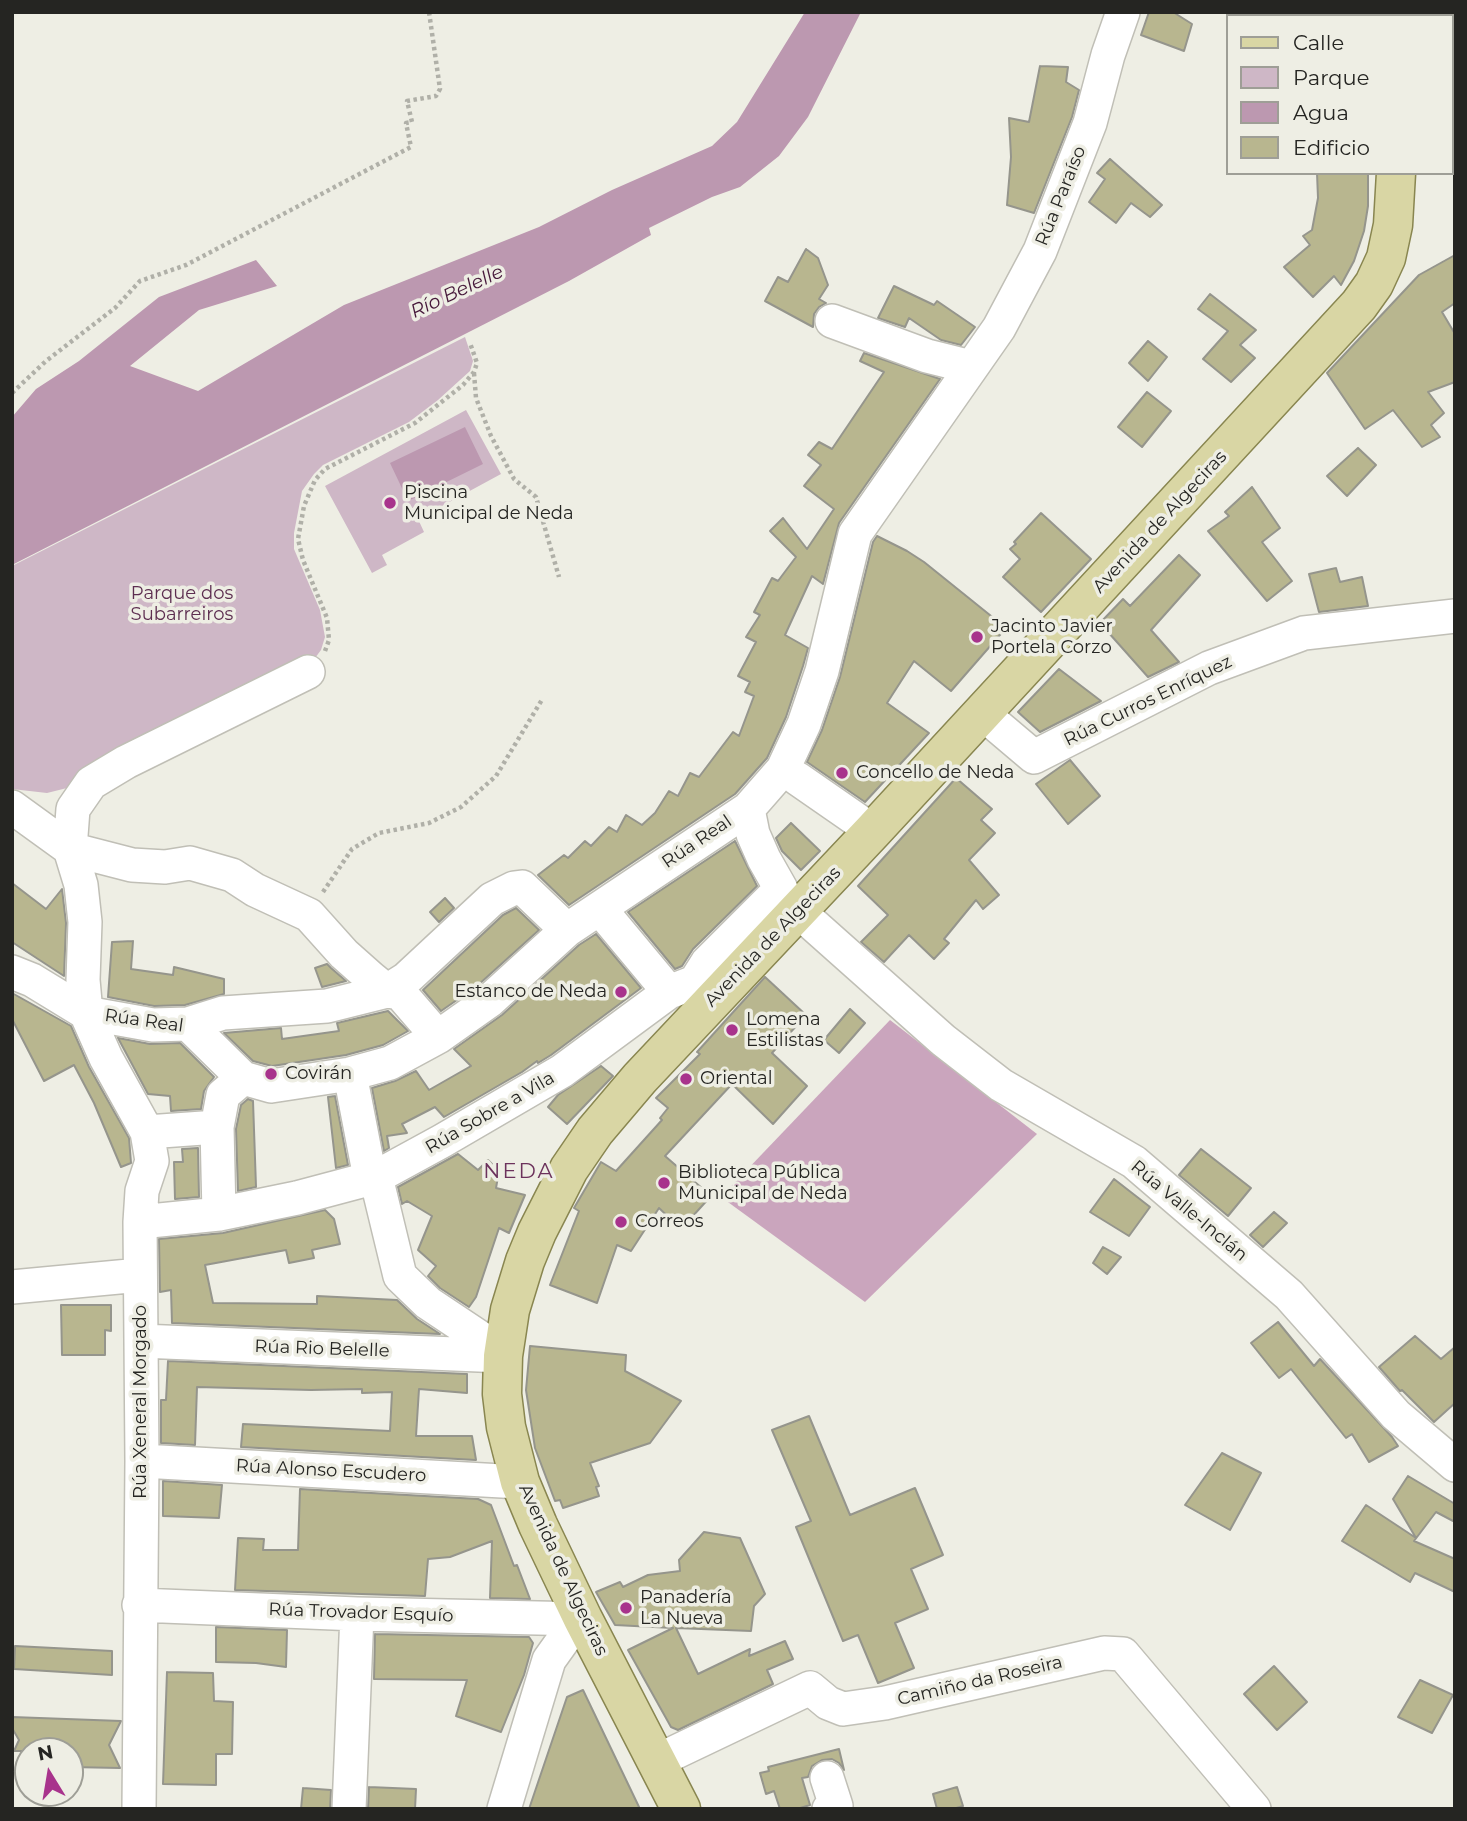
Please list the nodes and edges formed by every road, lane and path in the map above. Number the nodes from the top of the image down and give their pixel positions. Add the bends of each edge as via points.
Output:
1 (429, 12) edge
2 (1123, 12) edge
3 (1396, 175) edge
4 (832, 321) dead end
5 (470, 343) dead end
6 (971, 367) junction
7 (474, 372) junction
8 (12, 393) edge
9 (559, 577) dead end
10 (1455, 616) edge
11 (308, 672) joint
12 (543, 698) dead end
13 (982, 713) junction
14 (797, 779) dead end
15 (12, 807) edge
16 (748, 809) junction
17 (873, 831) junction
18 (70, 849) junction
19 (790, 900) junction
20 (600, 909) junction
21 (309, 915) junction
22 (567, 930) junction
23 (12, 972) edge
24 (387, 991) junction
25 (700, 996) junction
26 (86, 1013) junction
27 (188, 1024) junction
28 (438, 1037) junction
29 (350, 1074) junction
30 (243, 1078) junction
31 (217, 1127) junction
32 (147, 1132) junction
33 (376, 1177) junction
34 (219, 1214) junction
35 (140, 1222) junction
36 (140, 1275) junction
37 (12, 1287) edge
38 (141, 1341) junction
39 (503, 1356) junction
40 (142, 1461) junction
41 (1455, 1465) edge
42 (520, 1482) junction
43 (139, 1605) junction
44 (356, 1614) junction
45 (583, 1619) junction
46 (657, 1760) junction
47 (139, 1809) edge
48 (349, 1809) edge
49 (504, 1809) edge
50 (681, 1809) edge
51 (1254, 1809) edge

1 - 8 path via 440,87 436,96 407,101 411,147 186,265 140,281 115,308 46,360
2 - 6 street, Rúa Paraíso via 1090,123 1040,251 999,328
3 - 13 main road, Avenida de Algeciras via 1386,258 1359,305
4 - 6 street
5 - 7 path via 477,363
6 - 16 street, Rúa Real via 855,534 822,671 804,724 783,769
7 - 9 path via 476,398 491,436 514,479 537,497
7 - 11 path via 415,423 325,469 315,480 302,514 299,550 323,604 329,640 319,662
10 - 13 street, Rúa Curros Enríquez via 1304,633 1209,668 1034,757
11 - 18 street via 92,783 73,809
12 - 21 path via 496,776 461,807 429,823 379,833 352,849
13 - 17 main road, Avenida de Algeciras
14 - 17 street
15 - 18 street
16 - 19 street, Rúa Valle-Inclán via 764,859
16 - 20 street, Rúa Real
17 - 19 main road, Avenida de Algeciras
18 - 21 street via 132,865 190,863 213,868
18 - 26 street, Rúa Xeneral Morgado via 81,885 85,922
19 - 25 main road, Avenida de Algeciras
19 - 41 street, Rúa Valle-Inclán via 943,1040 1001,1085 1134,1162 1289,1296 1396,1415
20 - 22 street, Rúa Real
20 - 25 street
21 - 24 street via 344,954
22 - 24 street via 522,887 514,888 492,899
22 - 28 street, Rúa Real via 489,1001
23 - 26 street
24 - 27 street via 327,1006 223,1013
24 - 28 street via 400,993
25 - 33 street, Rúa Sobre a Vila
25 - 39 main road, Avenida de Algeciras via 569,1169 525,1261 510,1310
26 - 27 street, Rúa Real via 153,1026
26 - 32 street, Rúa Xeneral Morgado
27 - 30 street, Rúa Real
28 - 29 street, Rúa Real via 390,1063
29 - 30 street, Rúa Real via 271,1086
29 - 33 street via 367,1162
30 - 31 street via 223,1095
31 - 32 street
31 - 34 street
32 - 35 street, Rúa Xeneral Morgado via 152,1161 142,1191
33 - 34 street, Rúa Sobre a Vila via 298,1199
33 - 39 street via 400,1276 428,1303
34 - 35 street, Rúa Sobre a Vila
35 - 36 street, Rúa Xeneral Morgado
36 - 37 street
36 - 38 street, Rúa Xeneral Morgado
38 - 39 street, Rúa Rio Belelle
38 - 40 street, Rúa Xeneral Morgado
39 - 42 main road, Avenida de Algeciras via 506,1427
40 - 42 street, Rúa Alonso Escudero
40 - 43 street, Rúa Xeneral Morgado
42 - 45 main road, Avenida de Algeciras
43 - 44 street, Rúa Trovador Esquío
43 - 47 street, Rúa Xeneral Morgado
44 - 45 street, Rúa Trovador Esquío
44 - 48 street
45 - 46 main road, Avenida de Algeciras
45 - 49 street via 549,1660
46 - 50 main road, Avenida de Algeciras
46 - 51 street, Camiño da Roseira via 810,1688 843,1709 1104,1653 1123,1654

